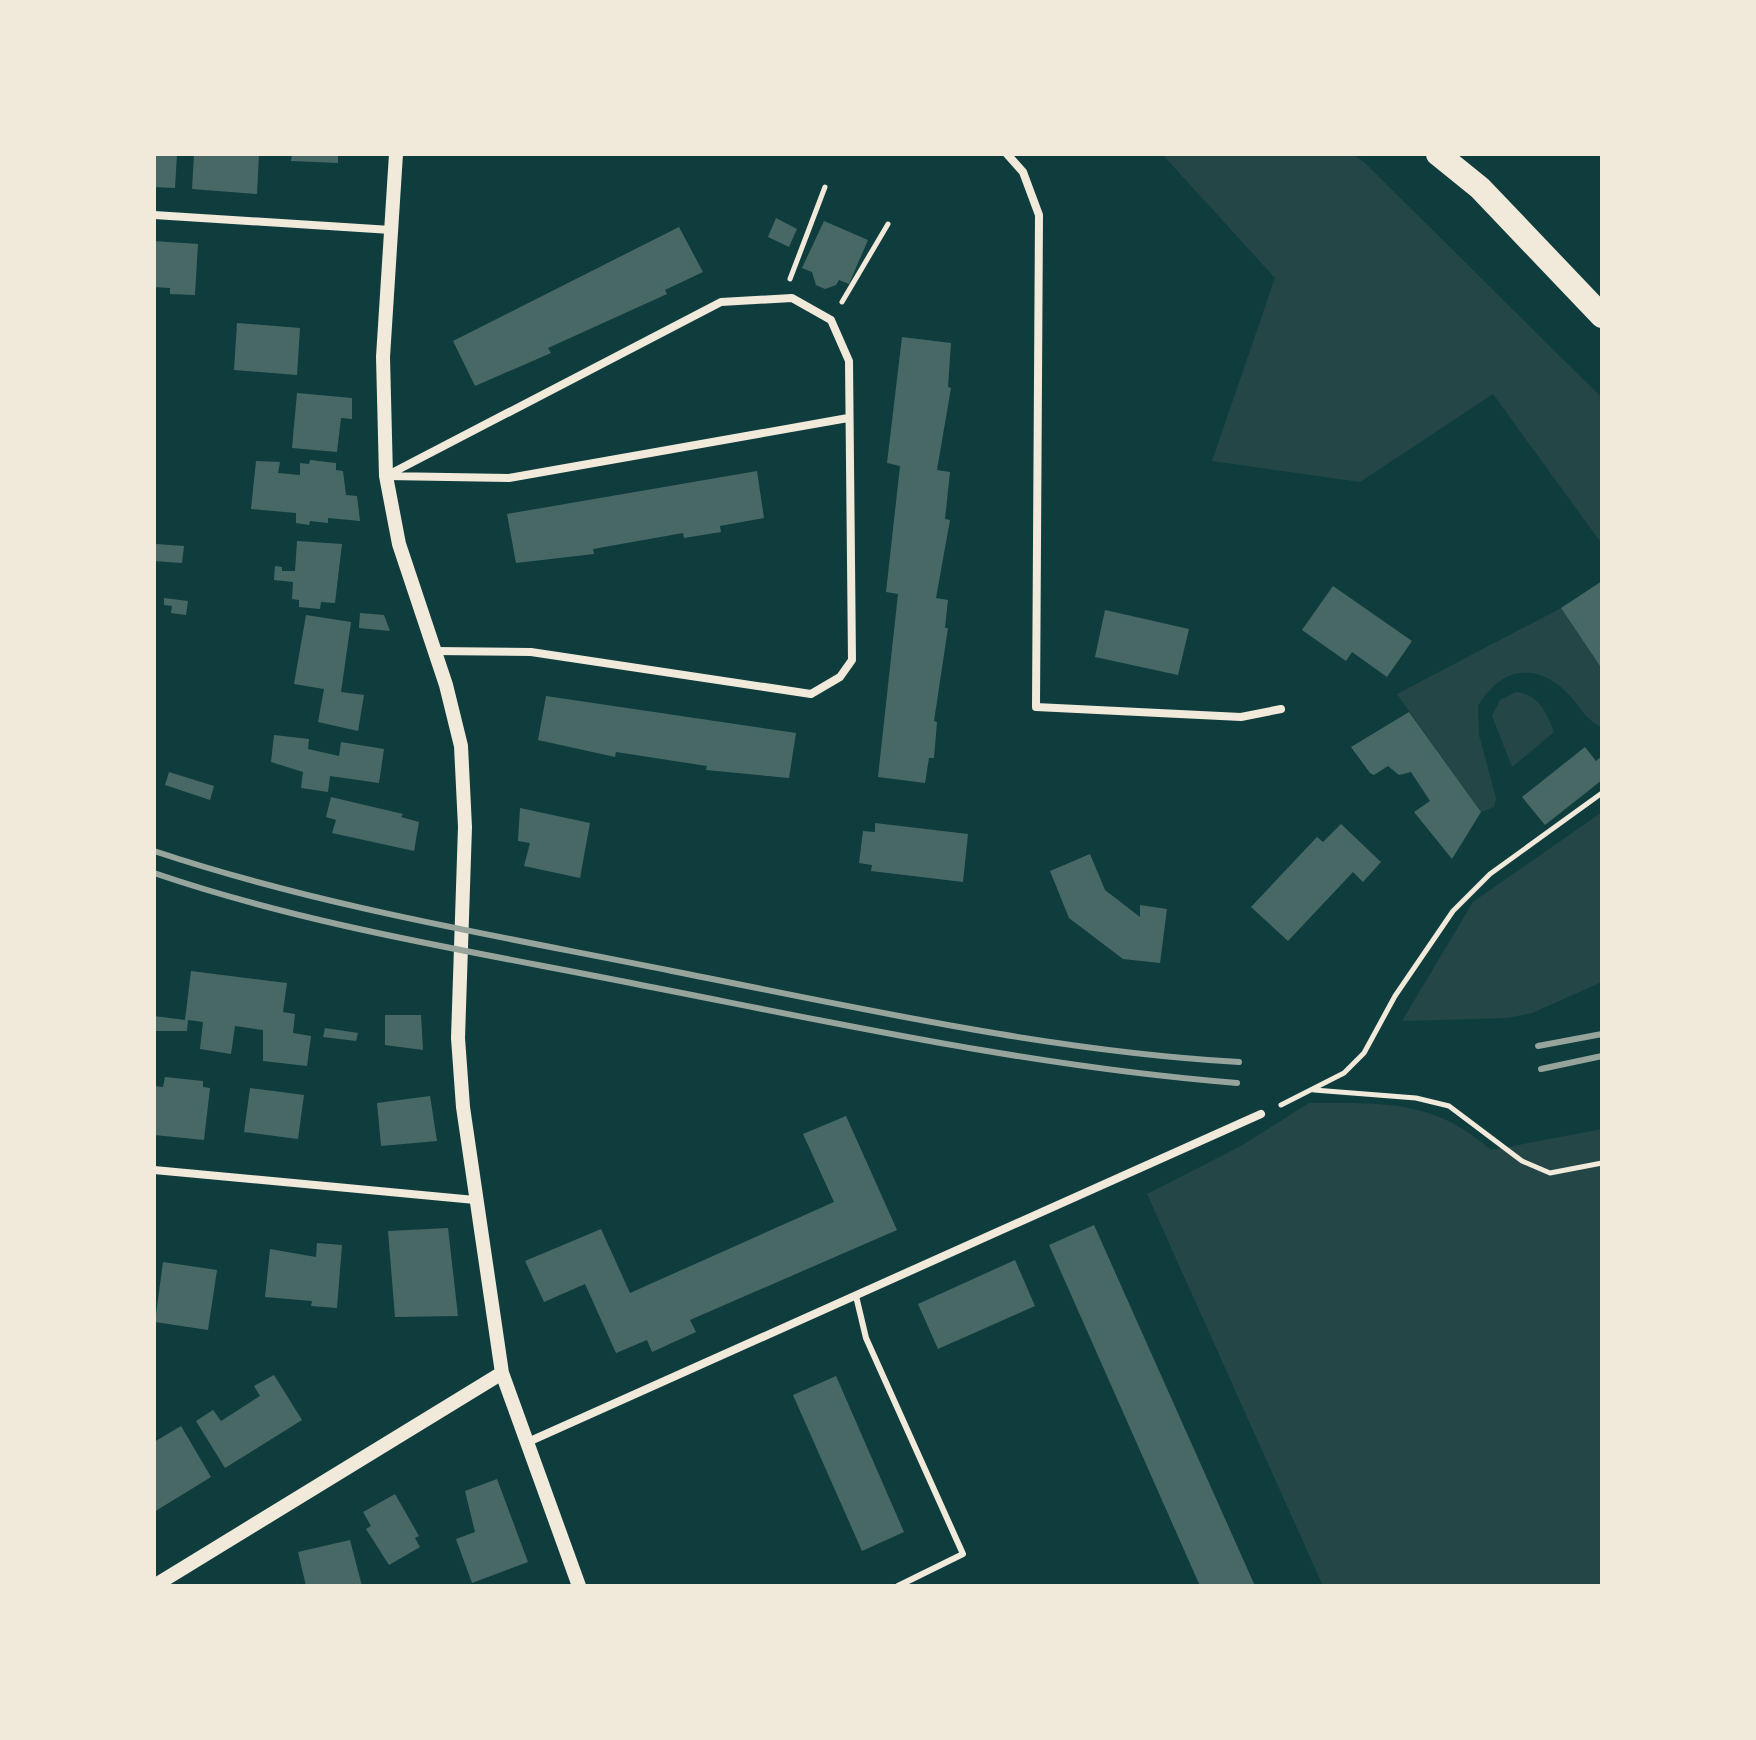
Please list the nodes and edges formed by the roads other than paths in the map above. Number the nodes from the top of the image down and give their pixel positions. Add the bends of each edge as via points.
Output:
1 (396, 154) edge
2 (1007, 154) edge
3 (1438, 154) edge
4 (154, 215) edge
5 (391, 230) junction
6 (1602, 316) edge
7 (848, 418) junction
8 (386, 476) junction
9 (434, 651) junction
10 (1281, 709) dead end
11 (1261, 1114) road end
12 (154, 1170) edge
13 (475, 1200) junction
14 (856, 1296) junction
15 (502, 1373) junction
16 (528, 1442) junction
17 (154, 1586) edge
18 (579, 1586) edge
19 (898, 1586) edge

1 - 5 street
2 - 10 street via 1023,172 1039,215 1036,707 1241,717
3 - 6 highway via 1480,188
4 - 5 street
5 - 8 street via 383,357
7 - 8 street via 509,478
7 - 8 street via 849,361 831,320 792,298 721,302
7 - 9 street via 852,660 840,677 811,694 531,652
8 - 9 street via 399,544
9 - 13 street via 461,746 465,796 459,1073
11 - 14 street
12 - 13 street
13 - 15 street
14 - 16 street
14 - 19 lane via 866,1338 963,1554
15 - 16 street
15 - 17 street
16 - 18 street

